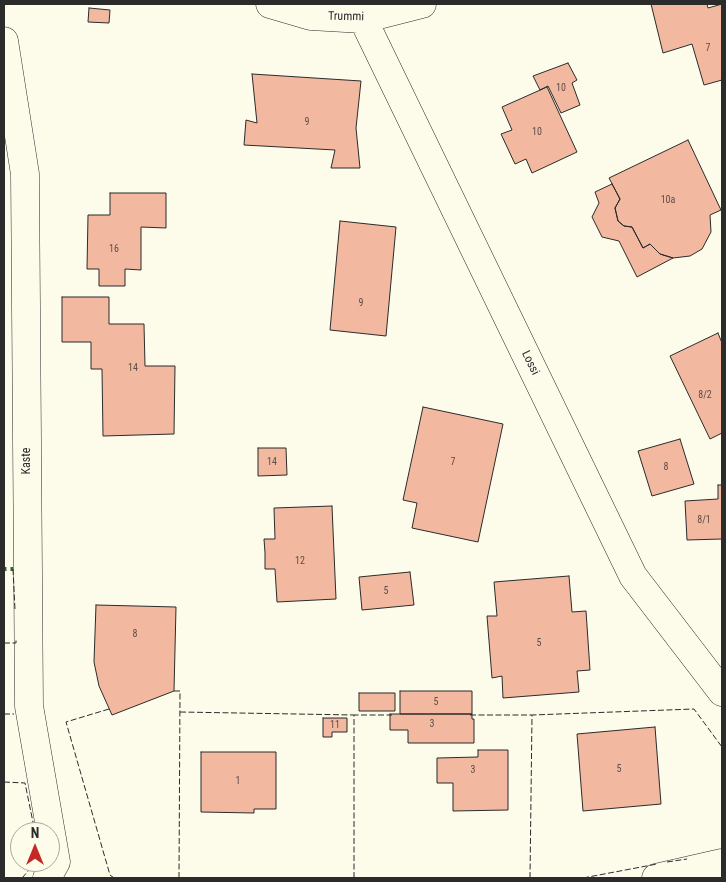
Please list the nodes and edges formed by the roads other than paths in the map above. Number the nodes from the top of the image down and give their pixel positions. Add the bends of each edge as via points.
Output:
1 (270, 4) edge
2 (422, 4) edge
3 (363, 19) junction
4 (4, 40) edge
5 (722, 692) edge
6 (722, 863) edge
7 (47, 878) edge
8 (656, 878) edge

1 - 3 street, Trummi via 311,16
2 - 3 street, Trummi
3 - 5 street, Lossi via 633,576
4 - 7 street, Kaste via 25,174 29,706 56,862
6 - 8 street

